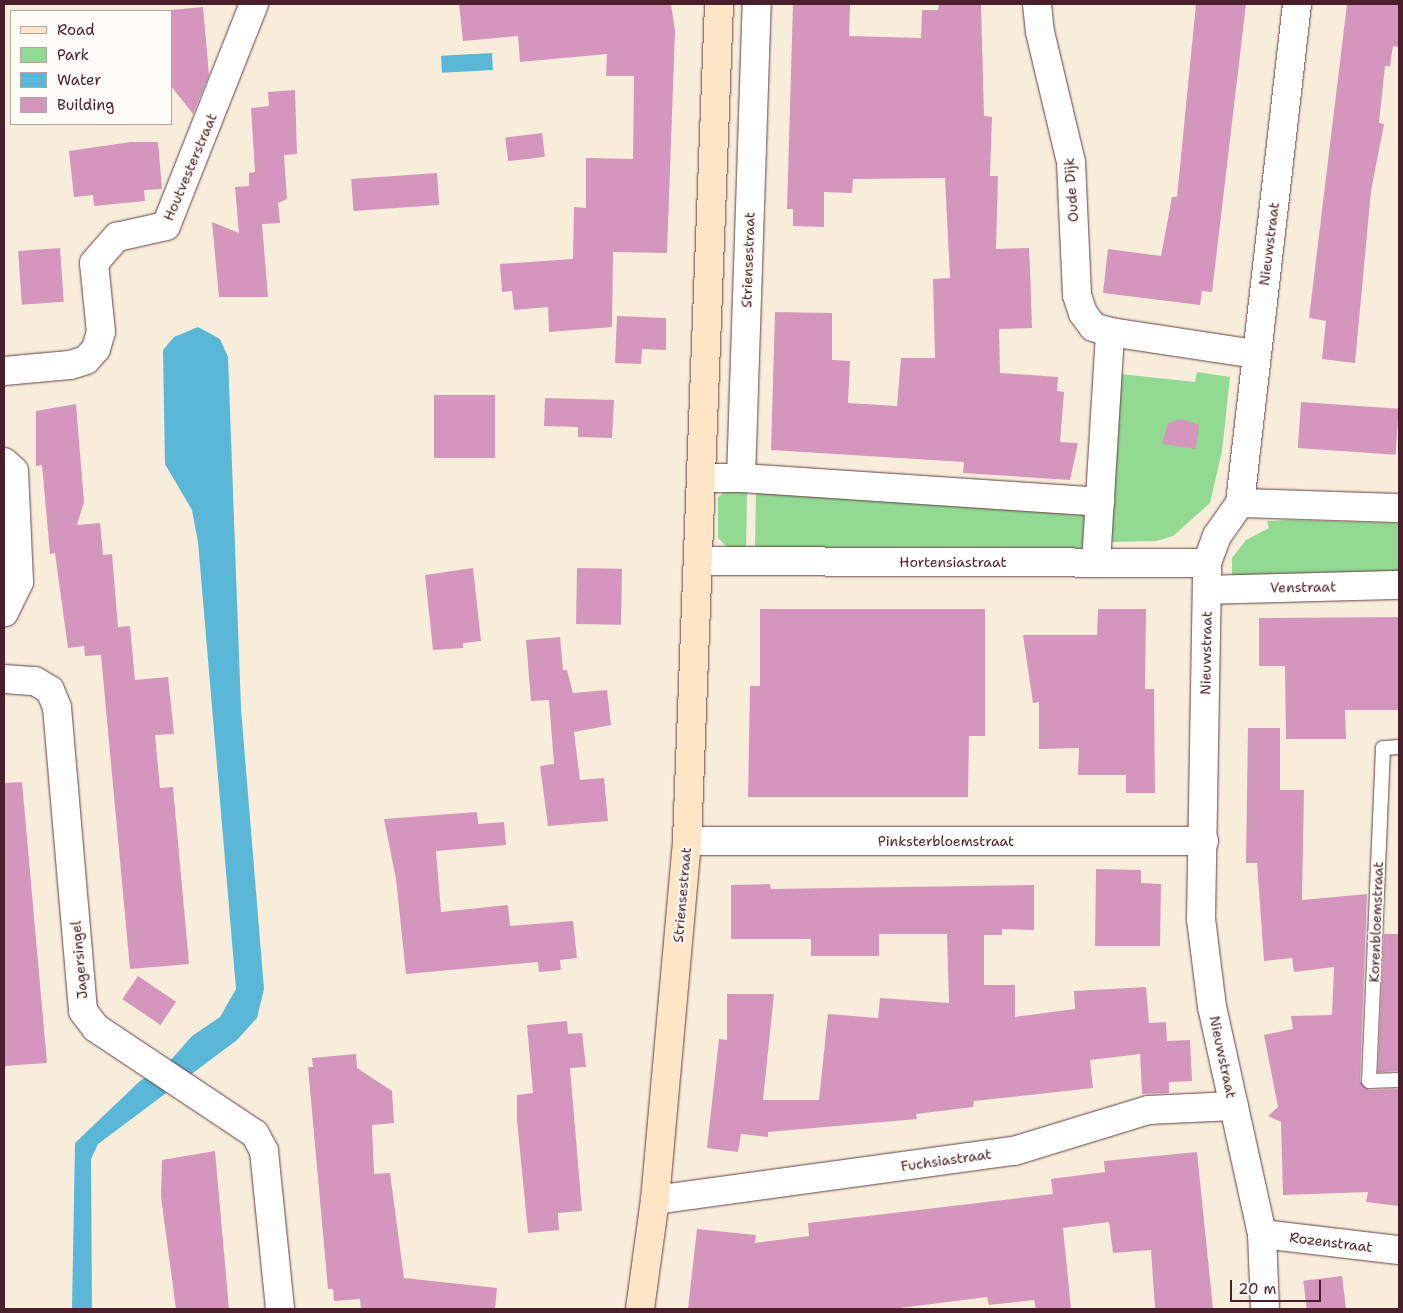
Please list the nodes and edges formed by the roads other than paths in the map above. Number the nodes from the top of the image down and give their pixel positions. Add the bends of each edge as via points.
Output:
1 (254, 4) edge
2 (719, 4) edge
3 (757, 4) edge
4 (1038, 4) edge
5 (1297, 4) edge
6 (1110, 332) junction
7 (1256, 354) junction
8 (4, 372) edge
9 (4, 462) edge
10 (704, 478) junction
11 (742, 478) junction
12 (1100, 502) junction
13 (1240, 503) junction
14 (1399, 508) edge
15 (699, 561) junction
16 (1096, 563) junction
17 (1207, 563) junction
18 (1399, 585) edge
19 (1207, 590) junction
20 (4, 613) edge
21 (4, 679) edge
22 (1399, 747) edge
23 (687, 841) junction
24 (1204, 842) junction
25 (1399, 1080) edge
26 (1234, 1106) junction
27 (655, 1200) junction
28 (1262, 1234) junction
29 (1399, 1250) edge
30 (280, 1309) edge
31 (640, 1309) edge
32 (1265, 1309) edge

1 - 8 street, Houtvesterstraat via 166,226 116,237 94,263 101,332 96,349 86,360 70,365
2 - 10 street, Striensestraat
3 - 11 street, Striensestraat
4 - 6 street, Oude Dijk via 1040,32 1071,162 1077,296 1093,327
5 - 7 street, Nieuwstraat
6 - 7 street, Oude Dijk
6 - 12 street
7 - 13 street, Nieuwstraat
9 - 20 street via 14,471 19,582
10 - 11 street
10 - 15 street, Striensestraat
11 - 12 street
12 - 16 street
13 - 14 street
13 - 17 street, Nieuwstraat via 1216,536
15 - 16 street, Hortensiastraat
15 - 23 street, Striensestraat
16 - 17 street, Hortensiastraat
17 - 19 street, Nieuwstraat
18 - 19 street, Venstraat
19 - 24 street, Nieuwstraat
21 - 30 street, Jagersingel via 35,680 50,690 57,707 83,1010 96,1028 255,1134 264,1151
22 - 25 lane, Korenbloemstraat via 1383,748 1369,1081
23 - 24 street, Pinksterbloemstraat
23 - 27 street, Striensestraat
24 - 26 street, Nieuwstraat via 1201,919 1212,1007
26 - 27 street, Fuchsiastraat via 1148,1110 1014,1151
26 - 28 street, Nieuwstraat
27 - 31 street, Striensestraat
28 - 29 street, Rozenstraat
28 - 32 street, Nieuwstraat

